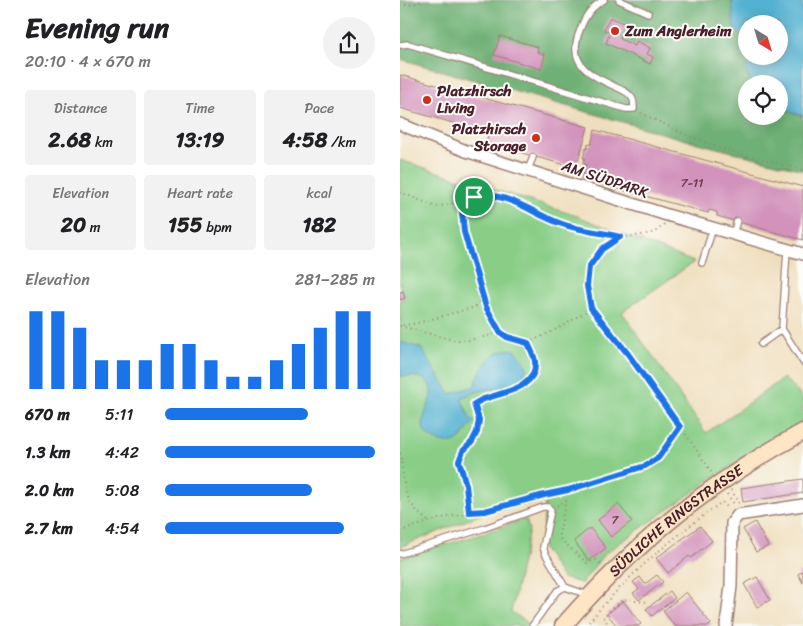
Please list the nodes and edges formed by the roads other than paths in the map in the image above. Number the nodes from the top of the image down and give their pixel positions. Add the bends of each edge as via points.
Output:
1 (604, 0) edge
2 (619, 0) edge
3 (648, 13) dead end
4 (400, 45) edge
5 (400, 124) edge
6 (533, 156) dead end
7 (528, 170) junction
8 (737, 221) dead end
9 (713, 228) junction
10 (733, 234) junction
11 (787, 250) junction
12 (803, 254) edge
13 (702, 263) dead end
14 (782, 329) junction
15 (761, 344) dead end
16 (803, 362) edge
17 (803, 432) edge
18 (803, 505) edge
19 (400, 554) edge
20 (565, 588) junction
21 (590, 596) junction
22 (532, 626) edge
23 (564, 626) edge
24 (726, 626) edge

1 - 4 lane via 582,24 576,56 591,74 627,92 633,98 634,109 408,44
2 - 3 lane
5 - 7 street, AM SÜDPARK via 466,151
6 - 7 lane
7 - 9 street, AM SÜDPARK
8 - 10 lane
9 - 10 street, AM SÜDPARK
9 - 13 lane
10 - 11 street, AM SÜDPARK
11 - 12 street, AM SÜDPARK
11 - 14 lane
14 - 15 lane
14 - 16 lane
17 - 21 main road, SÜDLICHE RINGSTRASSE via 694,500 611,573
18 - 24 street via 738,515 732,523 731,586
19 - 20 lane via 548,507 551,510 543,547
20 - 21 lane
20 - 22 lane via 557,591
21 - 23 main road, SÜDLICHE RINGSTRASSE

